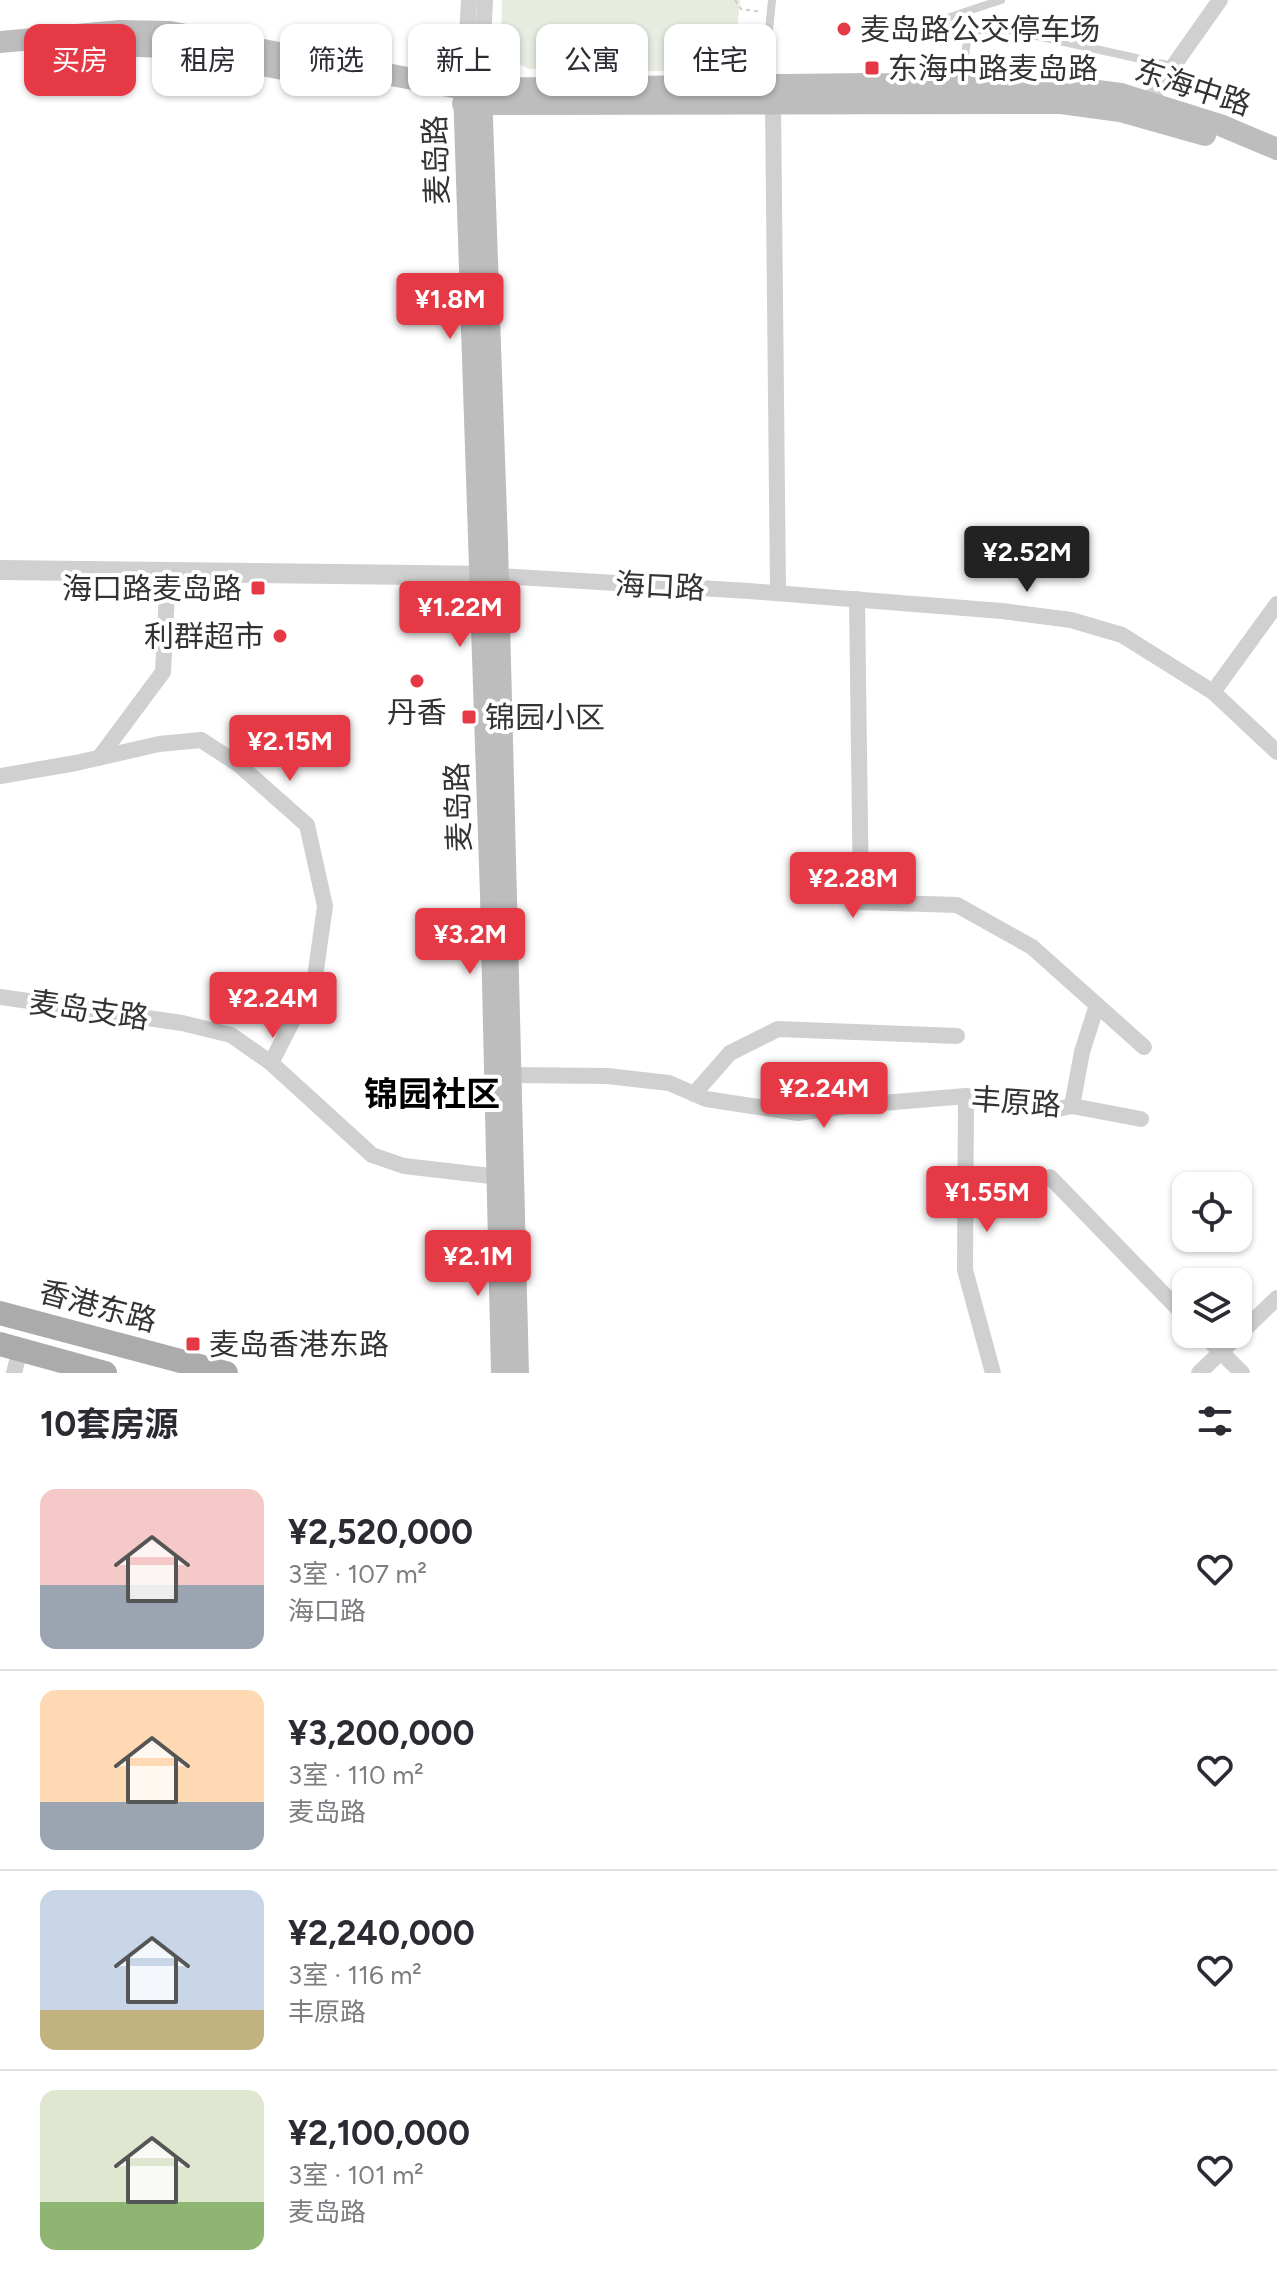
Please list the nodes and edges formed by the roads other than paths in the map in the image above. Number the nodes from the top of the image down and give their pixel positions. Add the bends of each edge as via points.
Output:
1 (469, 0) edge
2 (485, 0) edge
3 (772, 0) edge
4 (1001, 0) edge
5 (1220, 0) edge
6 (470, 24) edge
7 (482, 24) edge
8 (770, 24) edge
9 (968, 30) junction
10 (1021, 33) junction
11 (0, 42) edge
12 (1070, 43) junction
13 (0, 56) edge
14 (1173, 66) junction
15 (408, 82) edge
16 (962, 85) junction
17 (408, 86) edge
18 (776, 94) edge
19 (776, 94) edge
20 (664, 95) edge
21 (472, 96) edge
22 (520, 96) edge
23 (772, 96) edge
24 (1148, 102) junction
25 (1277, 149) edge
26 (1277, 165) edge
27 (0, 570) edge
28 (168, 572) junction
29 (490, 576) junction
30 (778, 593) junction
31 (857, 599) junction
32 (1277, 604) edge
33 (1213, 692) junction
34 (1277, 752) edge
35 (99, 758) junction
36 (0, 776) edge
37 (0, 997) edge
38 (1097, 1005) junction
39 (957, 1036) dead end
40 (1144, 1047) dead end
41 (271, 1063) junction
42 (512, 1075) junction
43 (694, 1094) junction
44 (966, 1096) junction
45 (1072, 1106) junction
46 (1141, 1119) dead end
47 (1050, 1177) dead end
48 (506, 1178) junction
49 (1277, 1298) edge
50 (1172, 1303) edge
51 (0, 1313) edge
52 (1216, 1348) edge
53 (1220, 1352) junction
54 (11, 1356) edge
55 (505, 1371) edge
56 (105, 1373) edge
57 (226, 1373) edge
58 (993, 1373) edge
59 (1199, 1373) edge
60 (1242, 1373) edge

1 - 6 street, 麦岛路
2 - 7 street, 麦岛路
3 - 8 lane
4 - 9 lane via 945,21 951,30
5 - 14 street
9 - 10 lane
9 - 16 lane
10 - 12 lane
10 - 12 lane via 1034,21 1052,19
11 - 15 main road via 170,32
12 - 14 lane
13 - 17 main road via 166,47
14 - 24 street
16 - 18 main road, 东海中路
16 - 24 main road, 东海中路 via 1066,87
19 - 26 main road, 东海中路 via 1061,103 1120,111 1213,138
20 - 22 main road, 东海中路
21 - 29 main road, 麦岛路
23 - 30 street
24 - 25 main road, 东海中路
27 - 28 street, 海口路
28 - 29 street, 海口路
28 - 35 street via 163,672
29 - 30 street, 海口路
29 - 42 main road, 麦岛路
29 - 48 main road, 麦岛路
30 - 31 street, 海口路
31 - 33 street, 海口路 via 1071,620 1122,635
31 - 38 street via 861,902 957,905 1032,947
32 - 33 street
33 - 34 street, 海口路
35 - 36 street
35 - 41 street via 201,740 238,764 307,825 325,906 315,977
37 - 41 street, 麦岛支路 via 182,1023 231,1035
38 - 40 street
38 - 45 street
39 - 43 street via 778,1029 730,1053
41 - 48 street, 麦岛支路 via 372,1155 404,1166
42 - 43 street, 丰原路 via 623,1078 669,1083
42 - 48 main road, 麦岛路
43 - 44 street, 丰原路 via 798,1113
44 - 45 street, 丰原路 via 1053,1110
44 - 58 street via 965,1270
45 - 46 street, 丰原路
47 - 50 street
48 - 55 main road, 麦岛路
49 - 53 street
51 - 57 main road, 香港东路
52 - 53 street
53 - 59 street
53 - 60 street
54 - 56 main road, 香港东路

